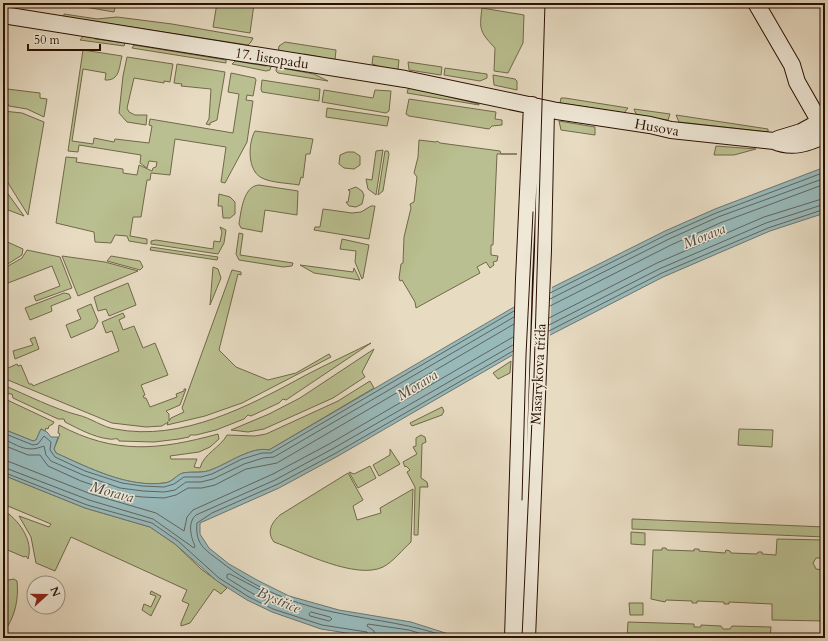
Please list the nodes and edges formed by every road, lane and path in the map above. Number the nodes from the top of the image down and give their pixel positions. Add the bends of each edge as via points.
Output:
1 (756, 3) edge
2 (3, 15) edge
3 (539, 107) junction
4 (824, 123) edge
5 (513, 638) edge
6 (527, 638) edge

1 - 4 street via 792,66 797,82
2 - 3 street, 17. listopadu via 405,79
3 - 4 street, Husova via 671,130 774,141
3 - 5 street, Masarykova třída via 524,276
3 - 6 street, Masarykova třída via 542,269

